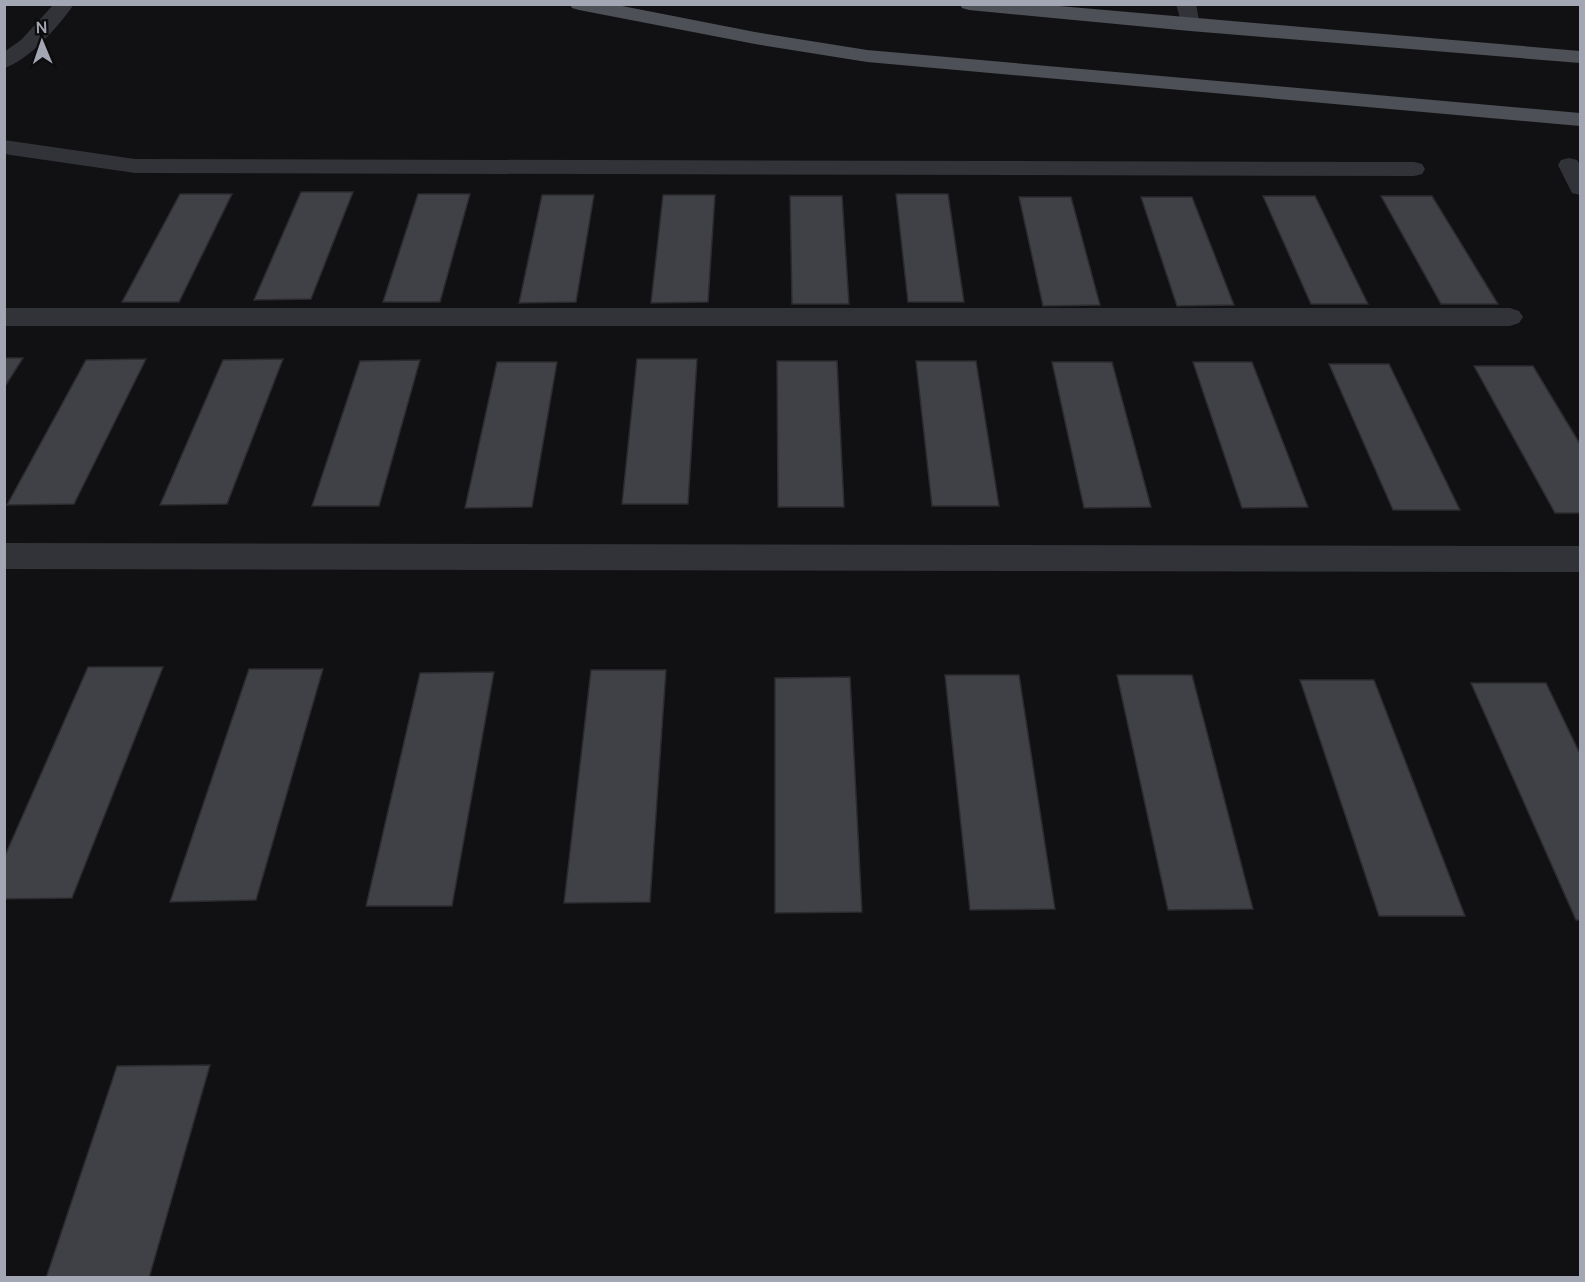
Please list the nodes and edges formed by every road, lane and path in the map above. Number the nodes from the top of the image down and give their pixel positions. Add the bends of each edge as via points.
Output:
1 (65, 4) edge
2 (579, 4) edge
3 (969, 4) edge
4 (1186, 4) edge
5 (1190, 26) junction
6 (1581, 57) edge
7 (4, 62) edge
8 (1581, 120) edge
9 (4, 147) edge
10 (1569, 165) dead end
11 (1414, 169) dead end
12 (1581, 188) edge
13 (4, 317) edge
14 (1510, 317) dead end
15 (4, 556) edge
16 (1581, 559) edge

1 - 7 street via 28,44
2 - 8 main road via 867,56
3 - 5 main road
4 - 5 street
5 - 6 main road
9 - 11 street via 135,166
10 - 12 street
13 - 14 street
15 - 16 street

